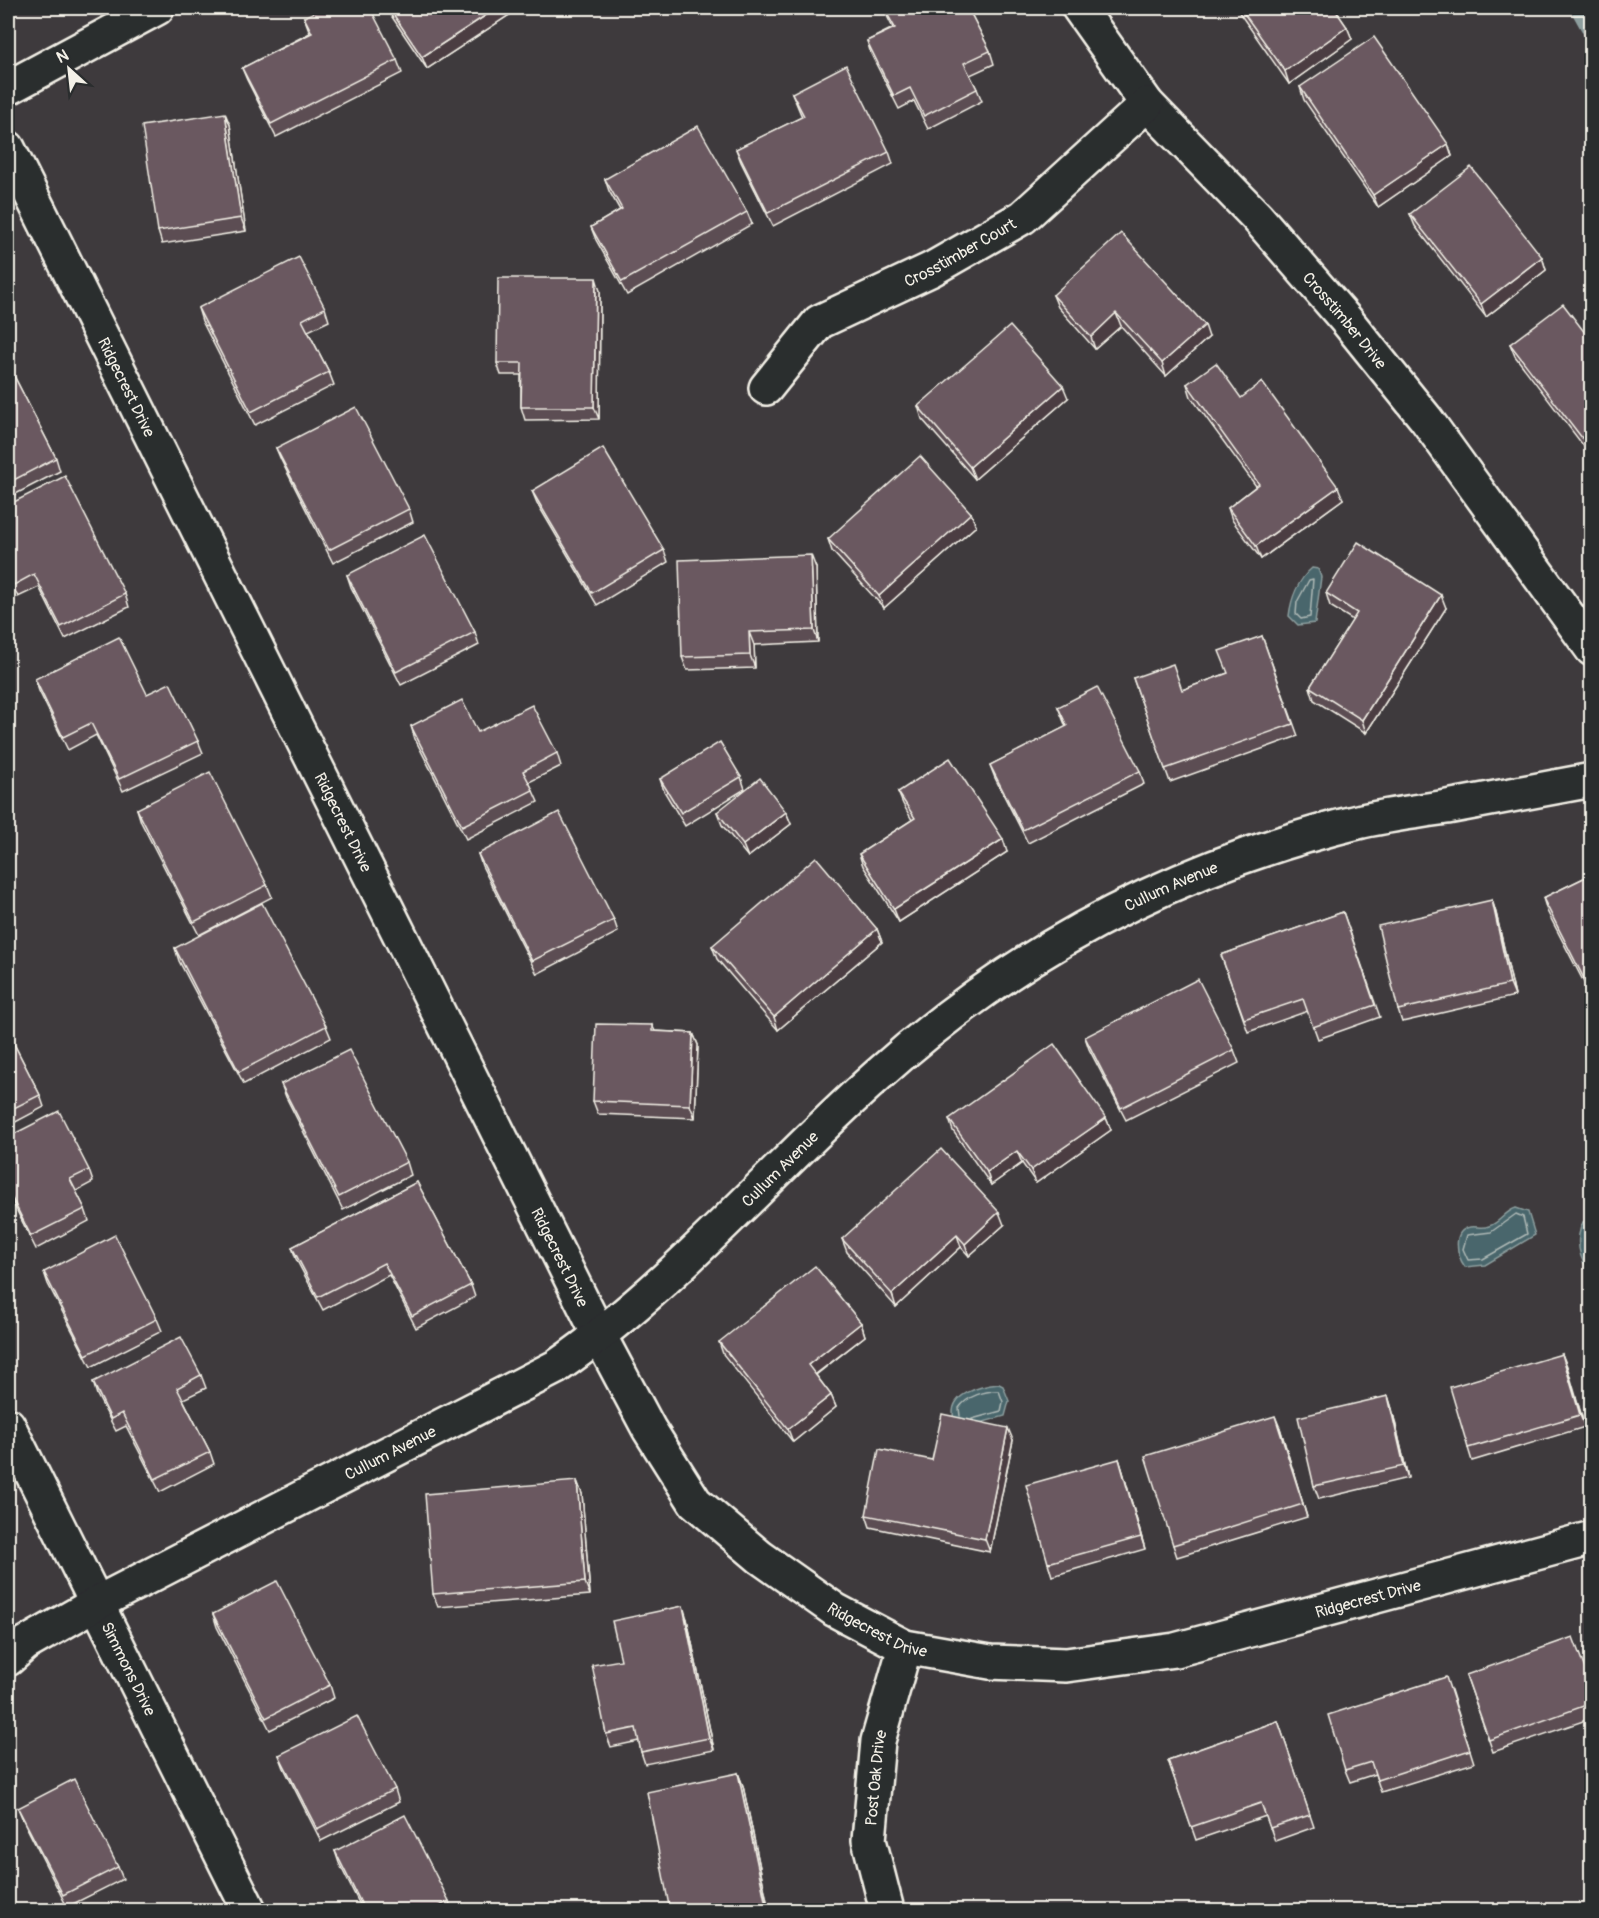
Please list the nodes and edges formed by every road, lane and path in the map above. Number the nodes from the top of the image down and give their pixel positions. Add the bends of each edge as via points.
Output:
1 (157, 8) edge
2 (1079, 8) edge
3 (8, 88) edge
4 (1147, 104) junction
5 (8, 148) edge
6 (766, 388) dead end
7 (1592, 649) edge
8 (1592, 780) edge
9 (600, 1337) junction
10 (8, 1425) edge
11 (1592, 1538) edge
12 (97, 1603) junction
13 (905, 1647) junction
14 (8, 1659) edge
15 (249, 1911) edge
16 (887, 1911) edge

1 - 3 street
2 - 4 street, Crosstimber Drive
4 - 6 street, Crosstimber Court via 1023,217 932,269 819,322
4 - 7 street, Crosstimber Drive via 1257,217 1347,321 1426,419
5 - 9 street, Ridgecrest Drive
8 - 9 street, Cullum Avenue via 1362,821 1173,884 1079,928 992,983 879,1074 659,1286
9 - 12 street, Cullum Avenue via 556,1367
9 - 13 street, Ridgecrest Drive via 649,1429 695,1502 760,1557 835,1610
10 - 12 street, Simmons Drive
11 - 13 street, Ridgecrest Drive via 1176,1650 1066,1665 990,1662
12 - 14 street, Cullum Avenue via 25,1644
12 - 15 street, Simmons Drive
13 - 16 street, Post Oak Drive via 878,1741 868,1840

